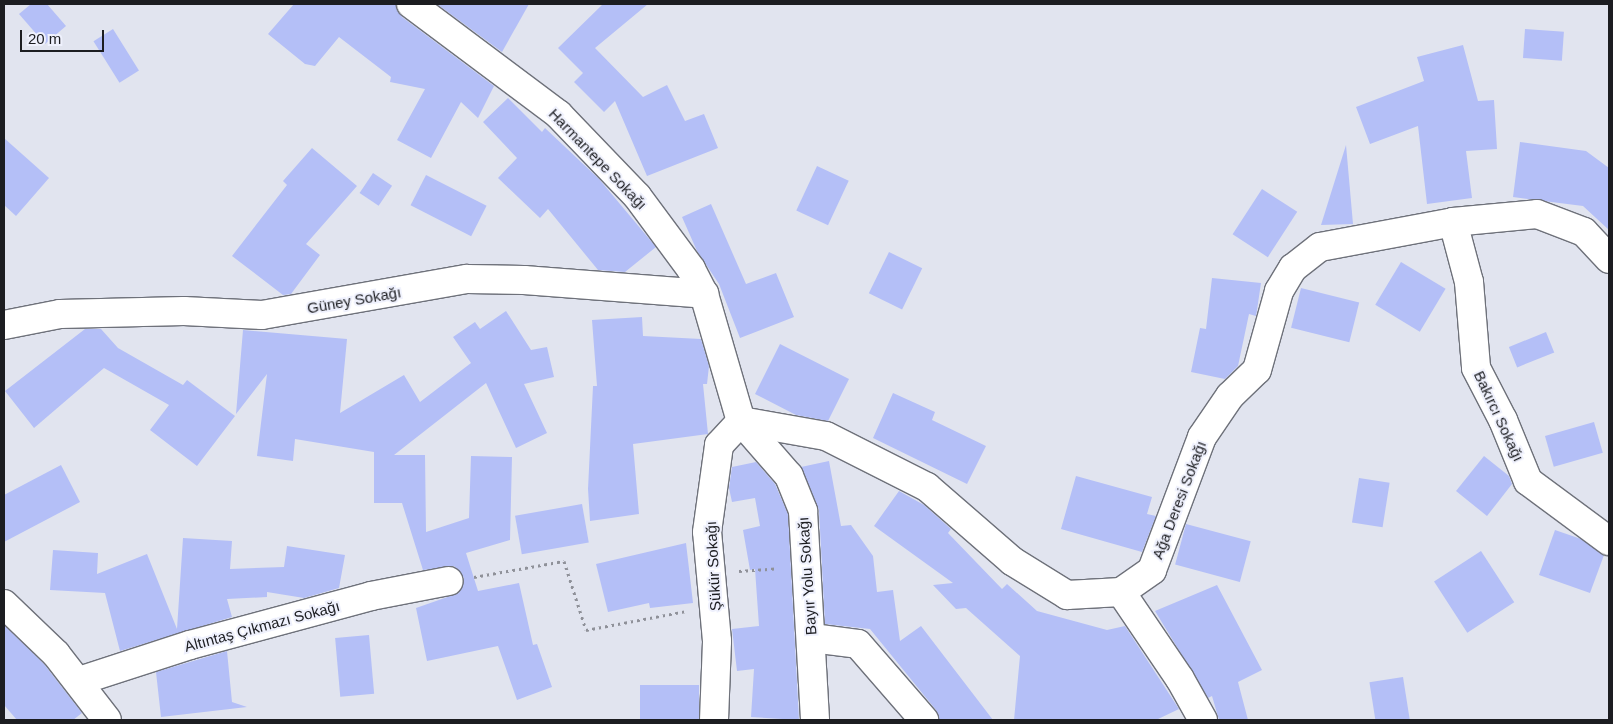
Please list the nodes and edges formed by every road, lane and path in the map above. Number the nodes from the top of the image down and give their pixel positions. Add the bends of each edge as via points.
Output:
1 (411, 4) edge
2 (1452, 222) junction
3 (1609, 258) edge
4 (704, 294) junction
5 (4, 325) edge
6 (741, 421) junction
7 (1609, 541) edge
8 (808, 567) junction
9 (711, 572) junction
10 (449, 581) joint
11 (1121, 592) junction
12 (4, 604) edge
13 (714, 606) junction
14 (812, 638) junction
15 (79, 681) junction
16 (104, 719) edge
17 (714, 720) edge
18 (815, 720) edge
19 (924, 720) edge
20 (1203, 720) edge

1 - 4 street, Harmantepe Sokağı via 558,114 637,196 691,269
2 - 3 street, Ağa Deresi Sokağı via 1537,214 1584,232
2 - 7 street, Bakırcı Sokağı via 1469,282 1476,368 1503,420 1528,481
2 - 11 street, Ağa Deresi Sokağı via 1320,248 1293,268 1279,291 1257,370 1230,396 1202,437 1152,570
4 - 5 street, Güney Sokağı via 467,279 262,315 184,311 60,314
4 - 6 street, Harmantepe Sokağı
6 - 8 street, Bayır Yolu Sokağı via 789,476 803,511
6 - 9 street, Şükür Sokağı via 719,445 708,532
6 - 11 street via 826,436 927,487 1012,561 1067,595
8 - 9 path
8 - 14 street, Bayır Yolu Sokağı
9 - 13 street, Şükür Sokağı
10 - 13 path via 564,561 586,630
10 - 15 street, Altıntaş Çıkmazı Sokağı via 371,596 200,642
11 - 20 street via 1180,679
12 - 15 street
13 - 17 street, Şükür Sokağı via 717,641
14 - 18 street, Bayır Yolu Sokağı
14 - 19 street via 858,644
15 - 16 street

